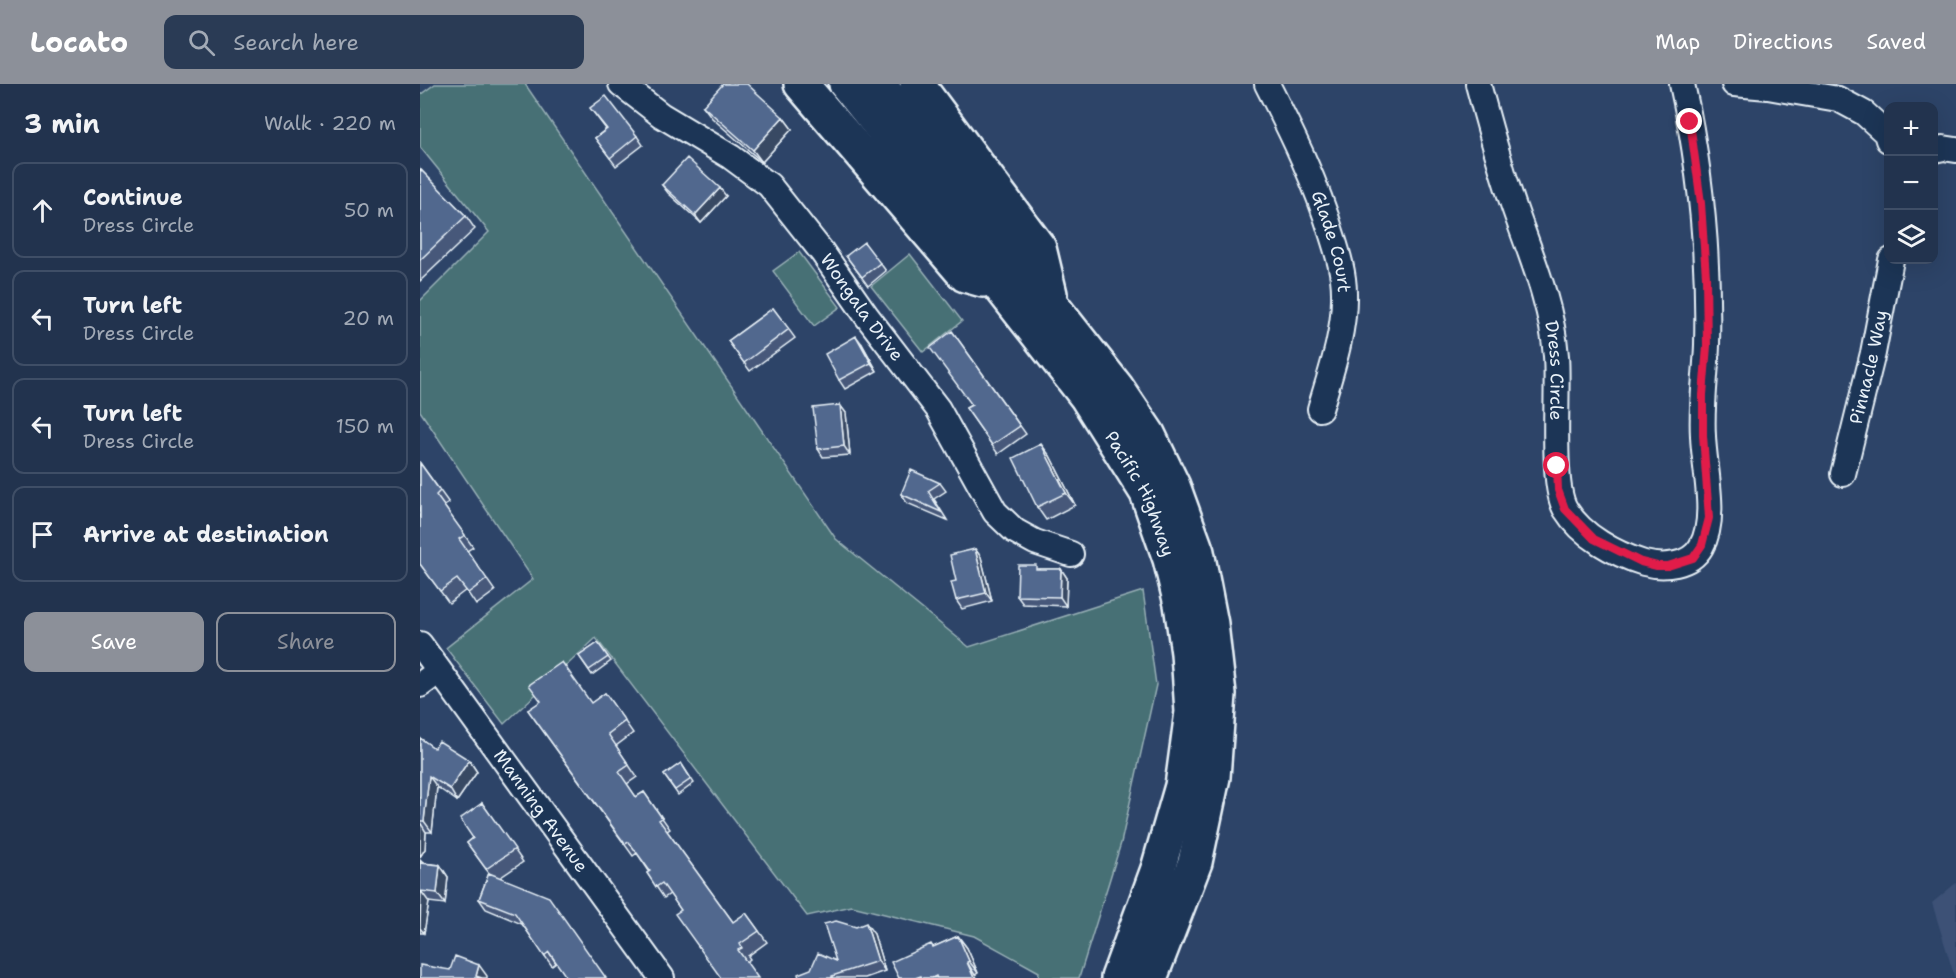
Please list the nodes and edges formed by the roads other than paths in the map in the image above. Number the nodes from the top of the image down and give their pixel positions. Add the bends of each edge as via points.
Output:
1 (621, 84) edge
2 (801, 84) edge
3 (846, 84) edge
4 (879, 84) edge
5 (917, 84) edge
6 (1267, 84) edge
7 (1478, 84) edge
8 (1683, 84) edge
9 (1734, 84) edge
10 (1884, 131) edge
11 (1938, 149) edge
12 (1956, 150) edge
13 (1890, 264) edge
14 (999, 285) junction
15 (1053, 304) junction
16 (1320, 409) dead end
17 (1843, 474) dead end
18 (1071, 554) dead end
19 (420, 644) edge
20 (430, 678) edge
21 (662, 978) edge
22 (1118, 978) edge
23 (1150, 978) edge

1 - 18 street, Wongala Drive via 661,115 769,185 938,409 995,512 1015,531
2 - 14 highway via 965,275
3 - 14 highway, Pacific Highway
4 - 15 highway, Pacific Highway
5 - 15 highway via 1039,248
6 - 16 street, Glade Court via 1324,208 1342,271 1340,329
7 - 8 street, Dress Circle via 1551,320 1558,381 1558,490 1565,509 1594,539 1641,562 1668,566 1693,558 1702,545 1709,518 1703,435 1706,277 1699,191
9 - 10 street via 1838,99 1864,113
11 - 12 street
13 - 17 street, Pinnacle Way
14 - 22 highway, Pacific Highway via 1086,396 1147,493 1181,604 1192,712 1182,786 1158,869
15 - 23 highway, Pacific Highway via 1148,434 1173,486 1197,552 1211,624 1219,694 1213,777 1195,862
19 - 20 street, Manning Avenue
20 - 21 street, Manning Avenue

